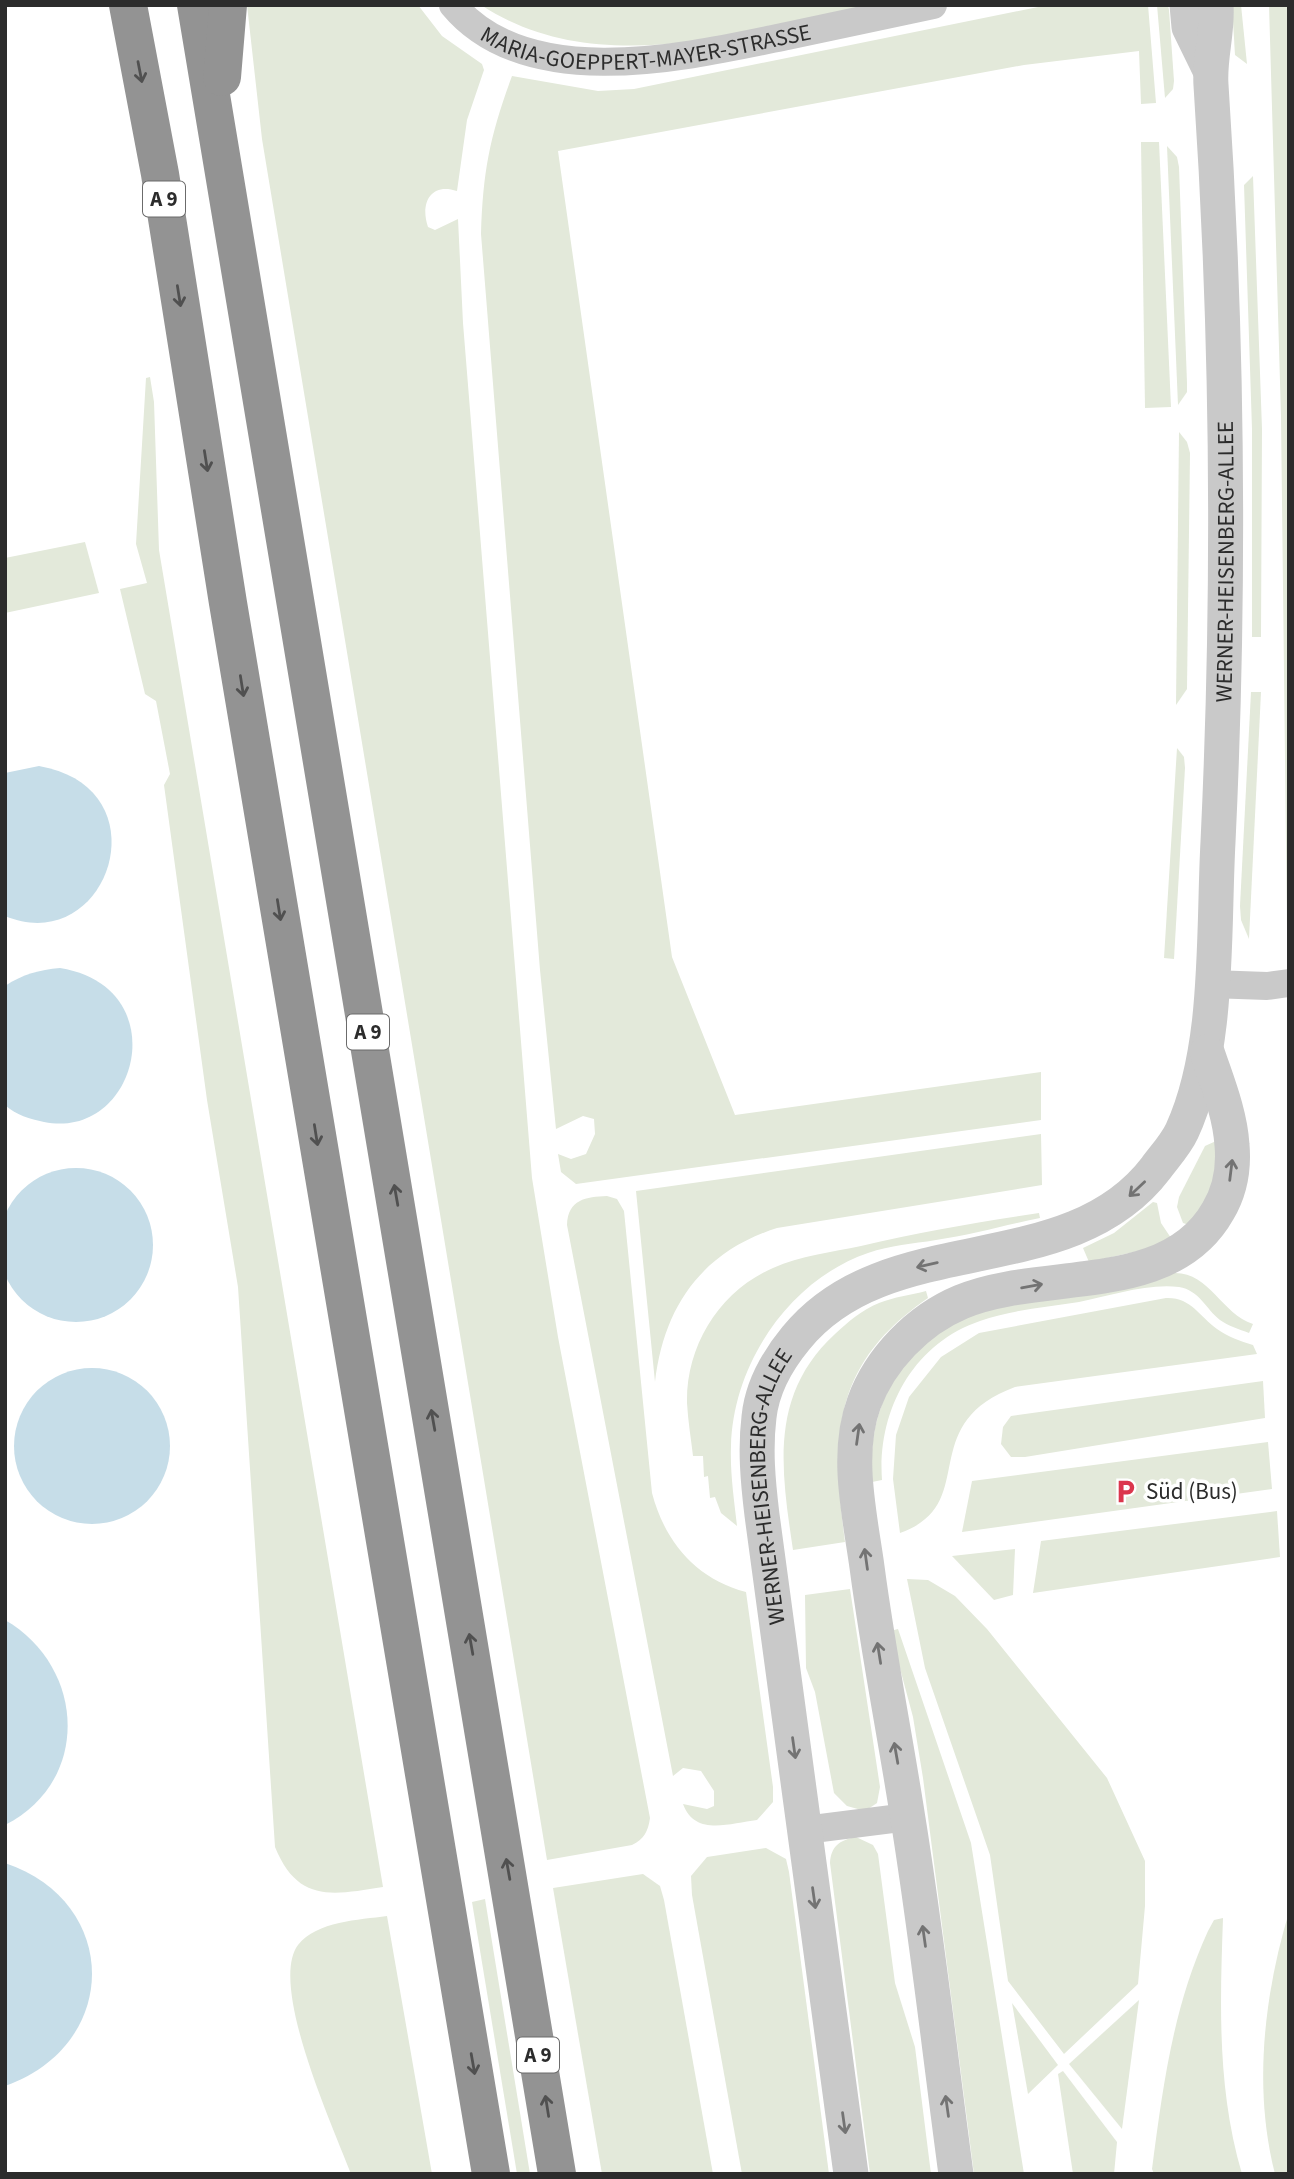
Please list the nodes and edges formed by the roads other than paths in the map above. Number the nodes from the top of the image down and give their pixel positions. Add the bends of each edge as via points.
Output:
1 (128, 5) edge
2 (196, 5) edge
3 (228, 5) edge
4 (453, 5) edge
5 (933, 5) edge
6 (1187, 5) edge
7 (1216, 5) edge
8 (1210, 70) junction
9 (217, 128) junction
10 (1289, 983) edge
11 (1211, 984) junction
12 (1207, 1052) junction
13 (908, 1817) junction
14 (805, 1830) junction
15 (491, 2174) edge
16 (557, 2174) edge
17 (851, 2174) edge
18 (956, 2174) edge

1 -> 15 highway, A 9 via 160,174
2 - 9 highway, A 9
3 - 9 highway
4 - 5 street, MARIA-GOEPPERT-MAYER-STRASSE via 480,28 534,54 610,63 694,55
6 - 8 street, WERNER-HEISENBERG-ALLEE via 1189,27
7 - 8 street, WERNER-HEISENBERG-ALLEE
8 - 11 street, WERNER-HEISENBERG-ALLEE via 1219,208 1227,509
16 -> 9 highway, A 9
10 - 11 street
11 - 12 street, WERNER-HEISENBERG-ALLEE
13 -> 12 street, WERNER-HEISENBERG-ALLEE via 858,1502 856,1437 863,1404 902,1341 942,1311 994,1293 1160,1262 1206,1233 1233,1172 1228,1114
12 -> 14 street, WERNER-HEISENBERG-ALLEE via 1180,1136 1144,1183 1115,1209 1069,1232 894,1273 859,1286 827,1306 781,1356 759,1413 756,1459
13 - 14 street
18 -> 13 street, WERNER-HEISENBERG-ALLEE
14 -> 17 street, WERNER-HEISENBERG-ALLEE

